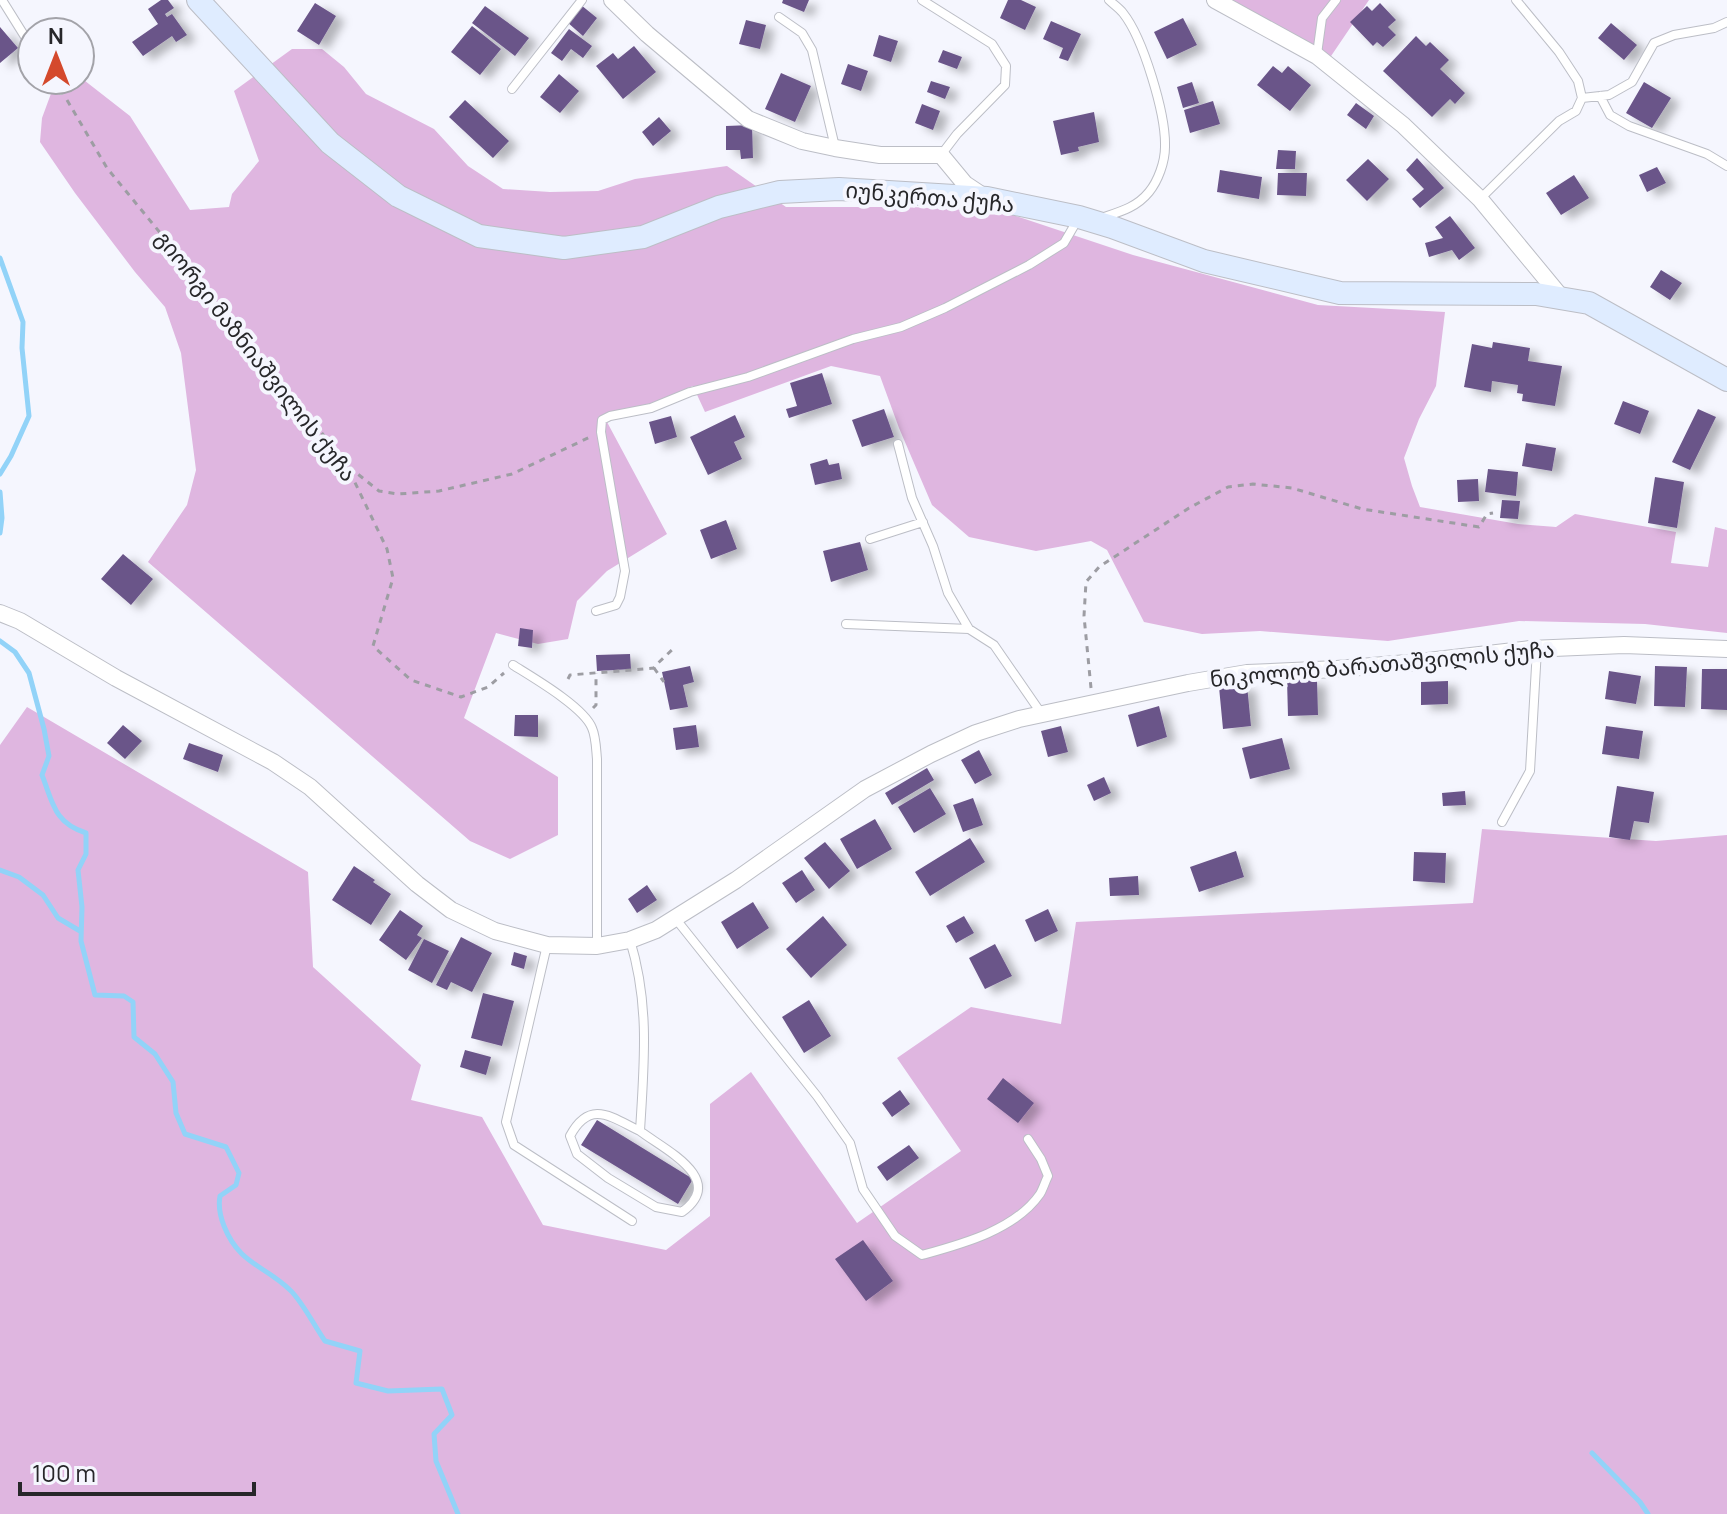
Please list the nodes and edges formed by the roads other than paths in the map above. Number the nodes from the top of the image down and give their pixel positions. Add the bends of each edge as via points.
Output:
1 (2, 0) edge
2 (198, 0) edge
3 (582, 0) edge
4 (612, 0) edge
5 (922, 0) edge
6 (1109, 0) edge
7 (1215, 0) edge
8 (1336, 0) edge
9 (1516, 0) edge
10 (779, 17) dead end
11 (16, 22) edge
12 (1727, 22) edge
13 (1317, 56) junction
14 (512, 89) dead end
15 (1600, 96) junction
16 (1582, 98) junction
17 (835, 148) junction
18 (941, 155) junction
19 (1727, 166) edge
20 (987, 198) junction
21 (1480, 199) junction
22 (1086, 219) junction
23 (1561, 297) junction
24 (1727, 380) edge
25 (898, 444) dead end
26 (923, 522) junction
27 (870, 539) dead end
28 (596, 611) dead end
29 (0, 613) edge
30 (846, 624) dead end
31 (969, 629) junction
32 (1537, 648) junction
33 (1727, 649) edge
34 (513, 665) road end
35 (1041, 713) junction
36 (1502, 822) dead end
37 (675, 918) junction
38 (630, 940) junction
39 (547, 945) junction
40 (597, 946) junction
41 (640, 1131) junction
42 (1028, 1139) dead end
43 (632, 1221) dead end

1 - 11 lane
2 - 20 main road, იუნკერთა ქუჩა via 330,143 398,196 479,236 564,248 643,237 719,207 780,192 839,189
3 - 14 lane
4 - 17 street via 748,119
5 - 18 lane via 992,44 1006,66 1005,85
6 - 22 lane via 1123,13 1140,45 1164,122 1164,161 1150,192 1134,206
7 - 13 street
8 - 13 lane via 1322,18
9 - 16 lane via 1559,52 1578,81
10 - 17 lane via 802,33 812,50
12 - 15 lane via 1654,43 1632,82
13 - 21 street via 1403,125
15 - 16 lane
15 - 19 lane via 1610,115 1629,126
16 - 21 lane via 1576,111 1559,121
17 - 18 street via 880,155
18 - 20 street via 965,184
20 - 22 main road, იუნკერთა ქუჩა
21 - 23 street
22 - 23 main road, იუნკერთა ქუჩა via 1204,261 1340,293
22 - 28 lane via 1064,243 1029,265 901,327 602,420 625,571 616,605
23 - 24 main road, იუნკერთა ქუჩა via 1589,303
25 - 26 lane
26 - 27 lane
26 - 31 lane via 948,593
29 - 39 street, ნიკოლოზ ბარათაშვილის ქუჩა via 273,762 310,787 451,910 495,931
30 - 31 lane
31 - 35 lane via 994,645
32 - 33 street, ნიკოლოზ ბარათაშვილის ქუჩა
32 - 35 street, ნიკოლოზ ბარათაშვილის ქუჩა via 1247,673
32 - 36 lane via 1530,771
34 - 40 lane via 586,717 593,728
35 - 37 street, ნიკოლოზ ბარათაშვილის ქუჩა via 976,733 865,789
37 - 38 street, ნიკოლოზ ბარათაშვილის ქუჩა
37 - 42 lane via 850,1143 863,1189 895,1236 922,1255 967,1243 1018,1217 1040,1193 1048,1176
38 - 40 street, ნიკოლოზ ბარათაშვილის ქუჩა
38 - 41 lane via 643,999
39 - 40 street, ნიკოლოზ ბარათაშვილის ქუჩა
39 - 43 lane via 506,1122 514,1145
41 - 41 lane via 695,1174 698,1188 682,1212 656,1207 608,1178 577,1154 570,1136 591,1114 607,1115

